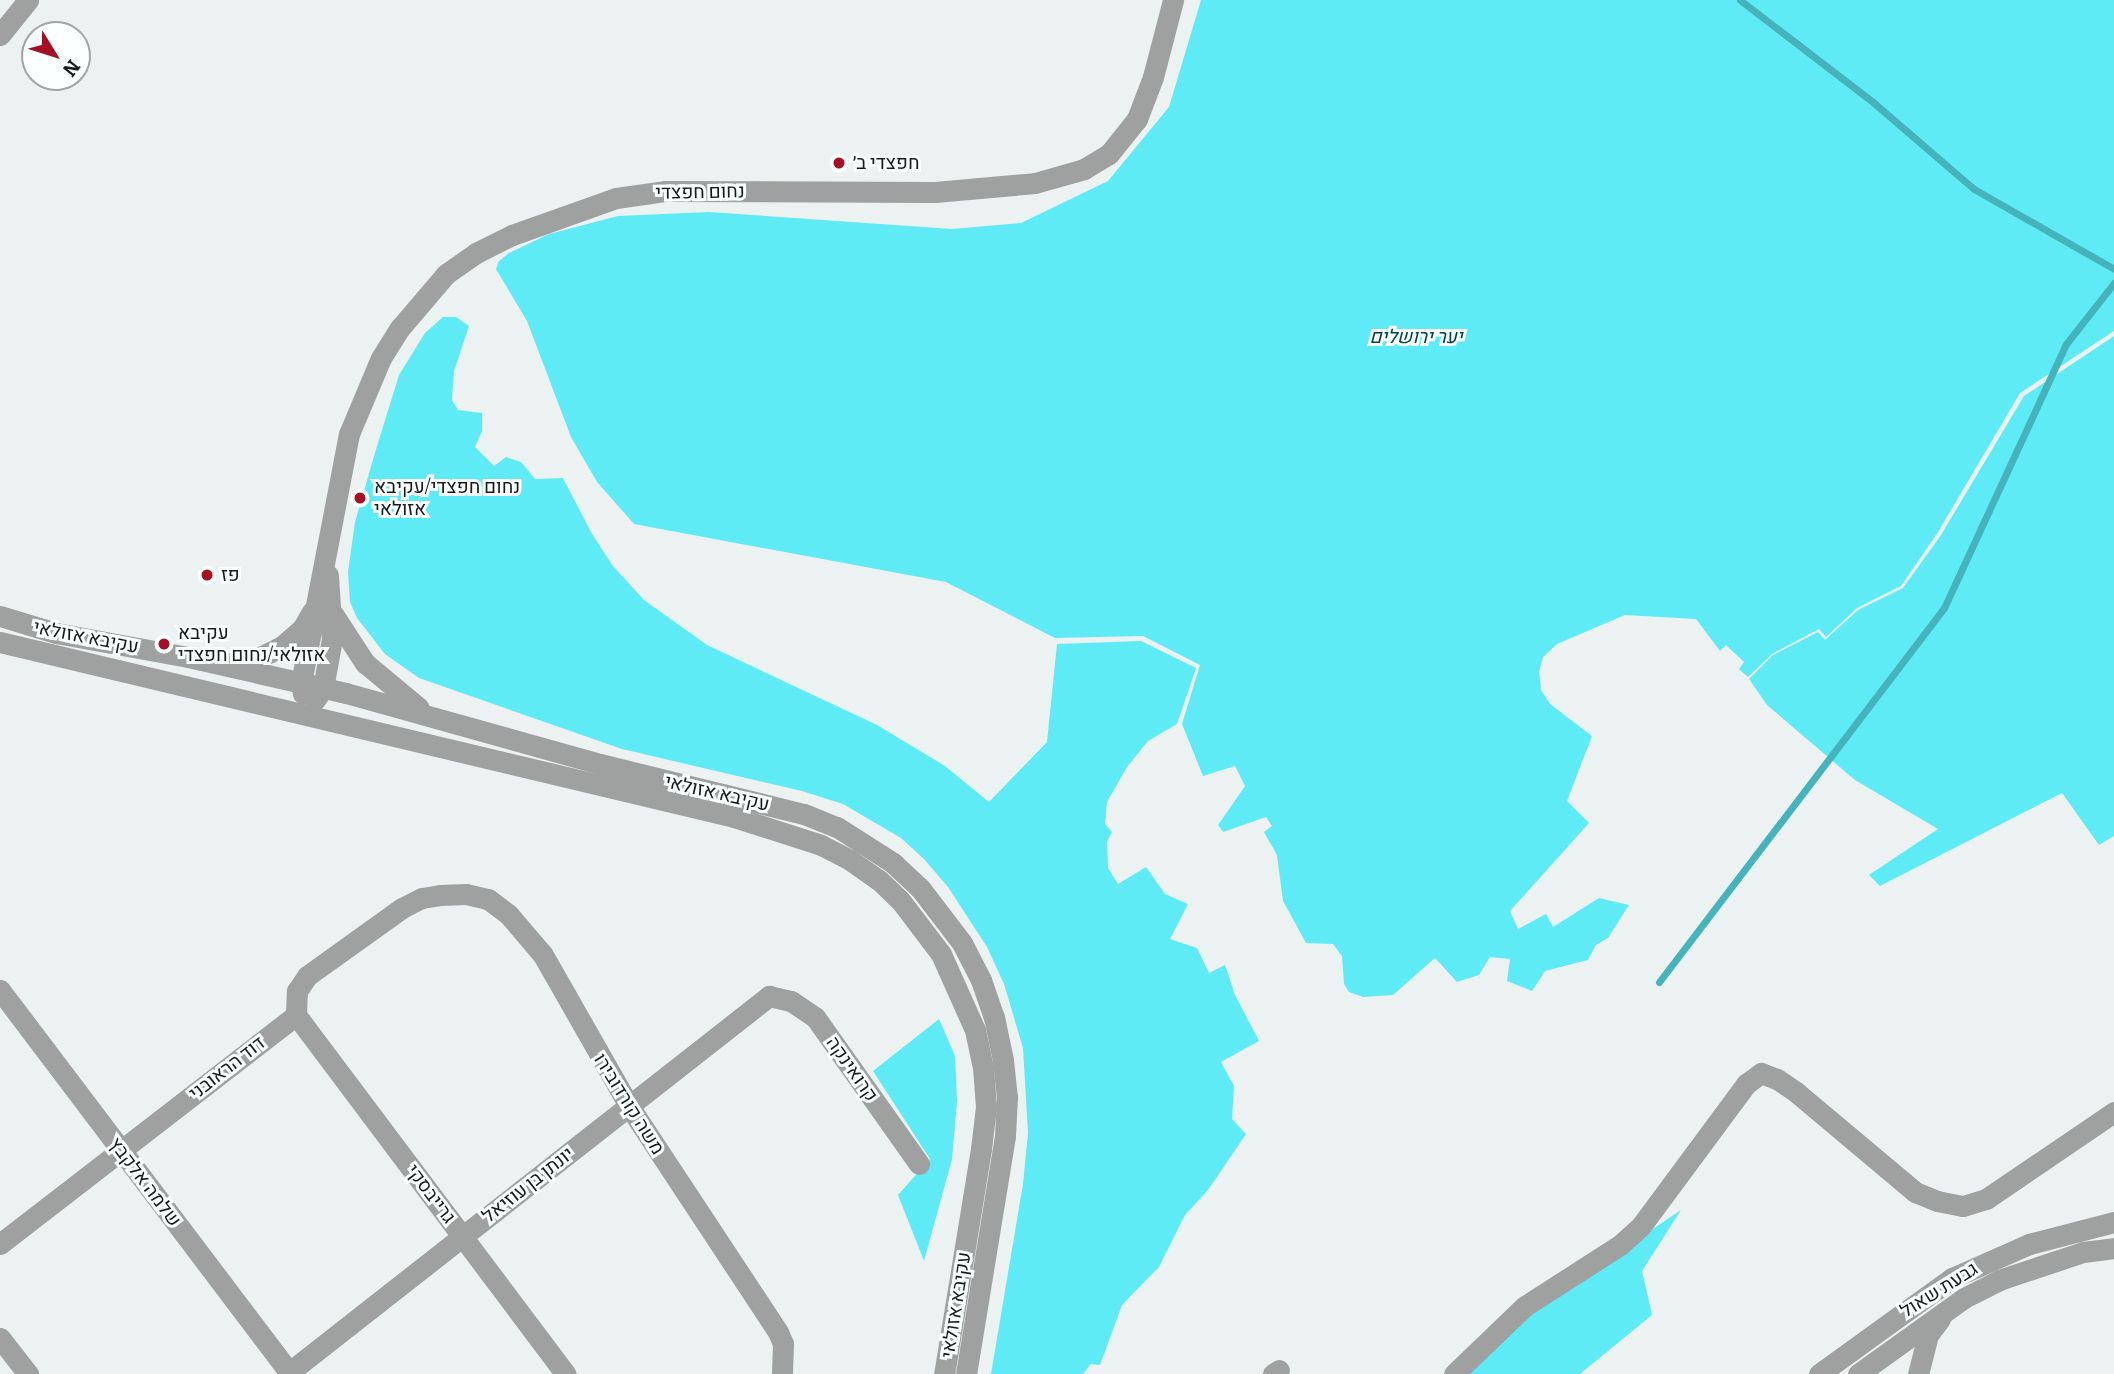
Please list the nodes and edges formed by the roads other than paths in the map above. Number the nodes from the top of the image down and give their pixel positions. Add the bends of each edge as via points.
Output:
1 (27, 0) edge
2 (1173, 0) edge
3 (0, 35) edge
4 (324, 608) junction
5 (0, 616) edge
6 (0, 642) edge
7 (221, 664) junction
8 (301, 683) junction
9 (323, 688) junction
10 (306, 715) junction
11 (429, 716) junction
12 (0, 990) edge
13 (768, 996) joint
14 (296, 1015) junction
15 (629, 1106) junction
16 (2114, 1112) edge
17 (121, 1150) junction
18 (919, 1164) dead end
19 (2114, 1222) edge
20 (463, 1236) junction
21 (0, 1244) edge
22 (2114, 1248) edge
23 (1947, 1310) junction
24 (0, 1338) edge
25 (783, 1367) edge
26 (1850, 1369) edge
27 (28, 1374) edge
28 (289, 1374) edge
29 (566, 1374) edge
30 (944, 1374) edge
31 (966, 1374) edge
32 (1454, 1374) edge
33 (1819, 1374) edge
34 (1918, 1374) edge

1 - 3 street
2 - 4 street, נחום חפצדי via 1137,120 1109,154 1084,169 1035,183 935,192 665,191 616,198 512,235 446,274 381,358 349,434 325,555
4 - 7 street via 281,647 258,658
4 - 8 street, נחום חפצדי
4 - 9 street, נחום חפצדי via 332,639
4 - 11 street via 365,663
5 - 7 street, עקיבא אזולאי via 56,633
6 - 10 street, עקיבא אזולאי
7 - 8 street, עקיבא אזולאי
8 - 9 street, עקיבא אזולאי
8 - 10 street, נחום חפצדי
9 - 10 street, נחום חפצדי
9 - 11 street, עקיבא אזולאי
10 - 30 street, עקיבא אזולאי via 787,832 850,860 900,900 941,954 961,992 983,1067 986,1107 981,1149
11 - 31 street, עקיבא אזולאי via 826,823 867,844 920,887 962,943 981,980 994,1017 1007,1097 1005,1136
12 - 17 street, שלמה אלקבץ
13 - 15 street, יונתן בן עוזיאל
13 - 18 street, קרואינקה via 791,1001 815,1017
14 - 15 street, משה קורדובירו via 297,991 307,976 402,908 440,895 488,899 543,955
14 - 17 street, דוד הראובני
14 - 20 street, גרייבסקי
15 - 20 street, יונתן בן עוזיאל
15 - 25 street, משה קורדובירו via 778,1332
16 - 32 street via 1986,1199 1963,1206 1915,1192 1796,1092 1761,1073 1746,1084 1641,1226 1620,1245 1525,1306
17 - 21 street, דוד הראובני
17 - 28 street, שלמה אלקבץ
19 - 26 street, גבעת שאול via 2041,1240 1952,1278
20 - 28 street, יונתן בן עוזיאל
20 - 29 street, גרייבסקי
22 - 23 street, גבעת שאול via 2036,1266 1999,1280
23 - 26 street, גבעת שאול
23 - 34 street via 1928,1335
24 - 27 street
26 - 33 street, גבעת שאול

